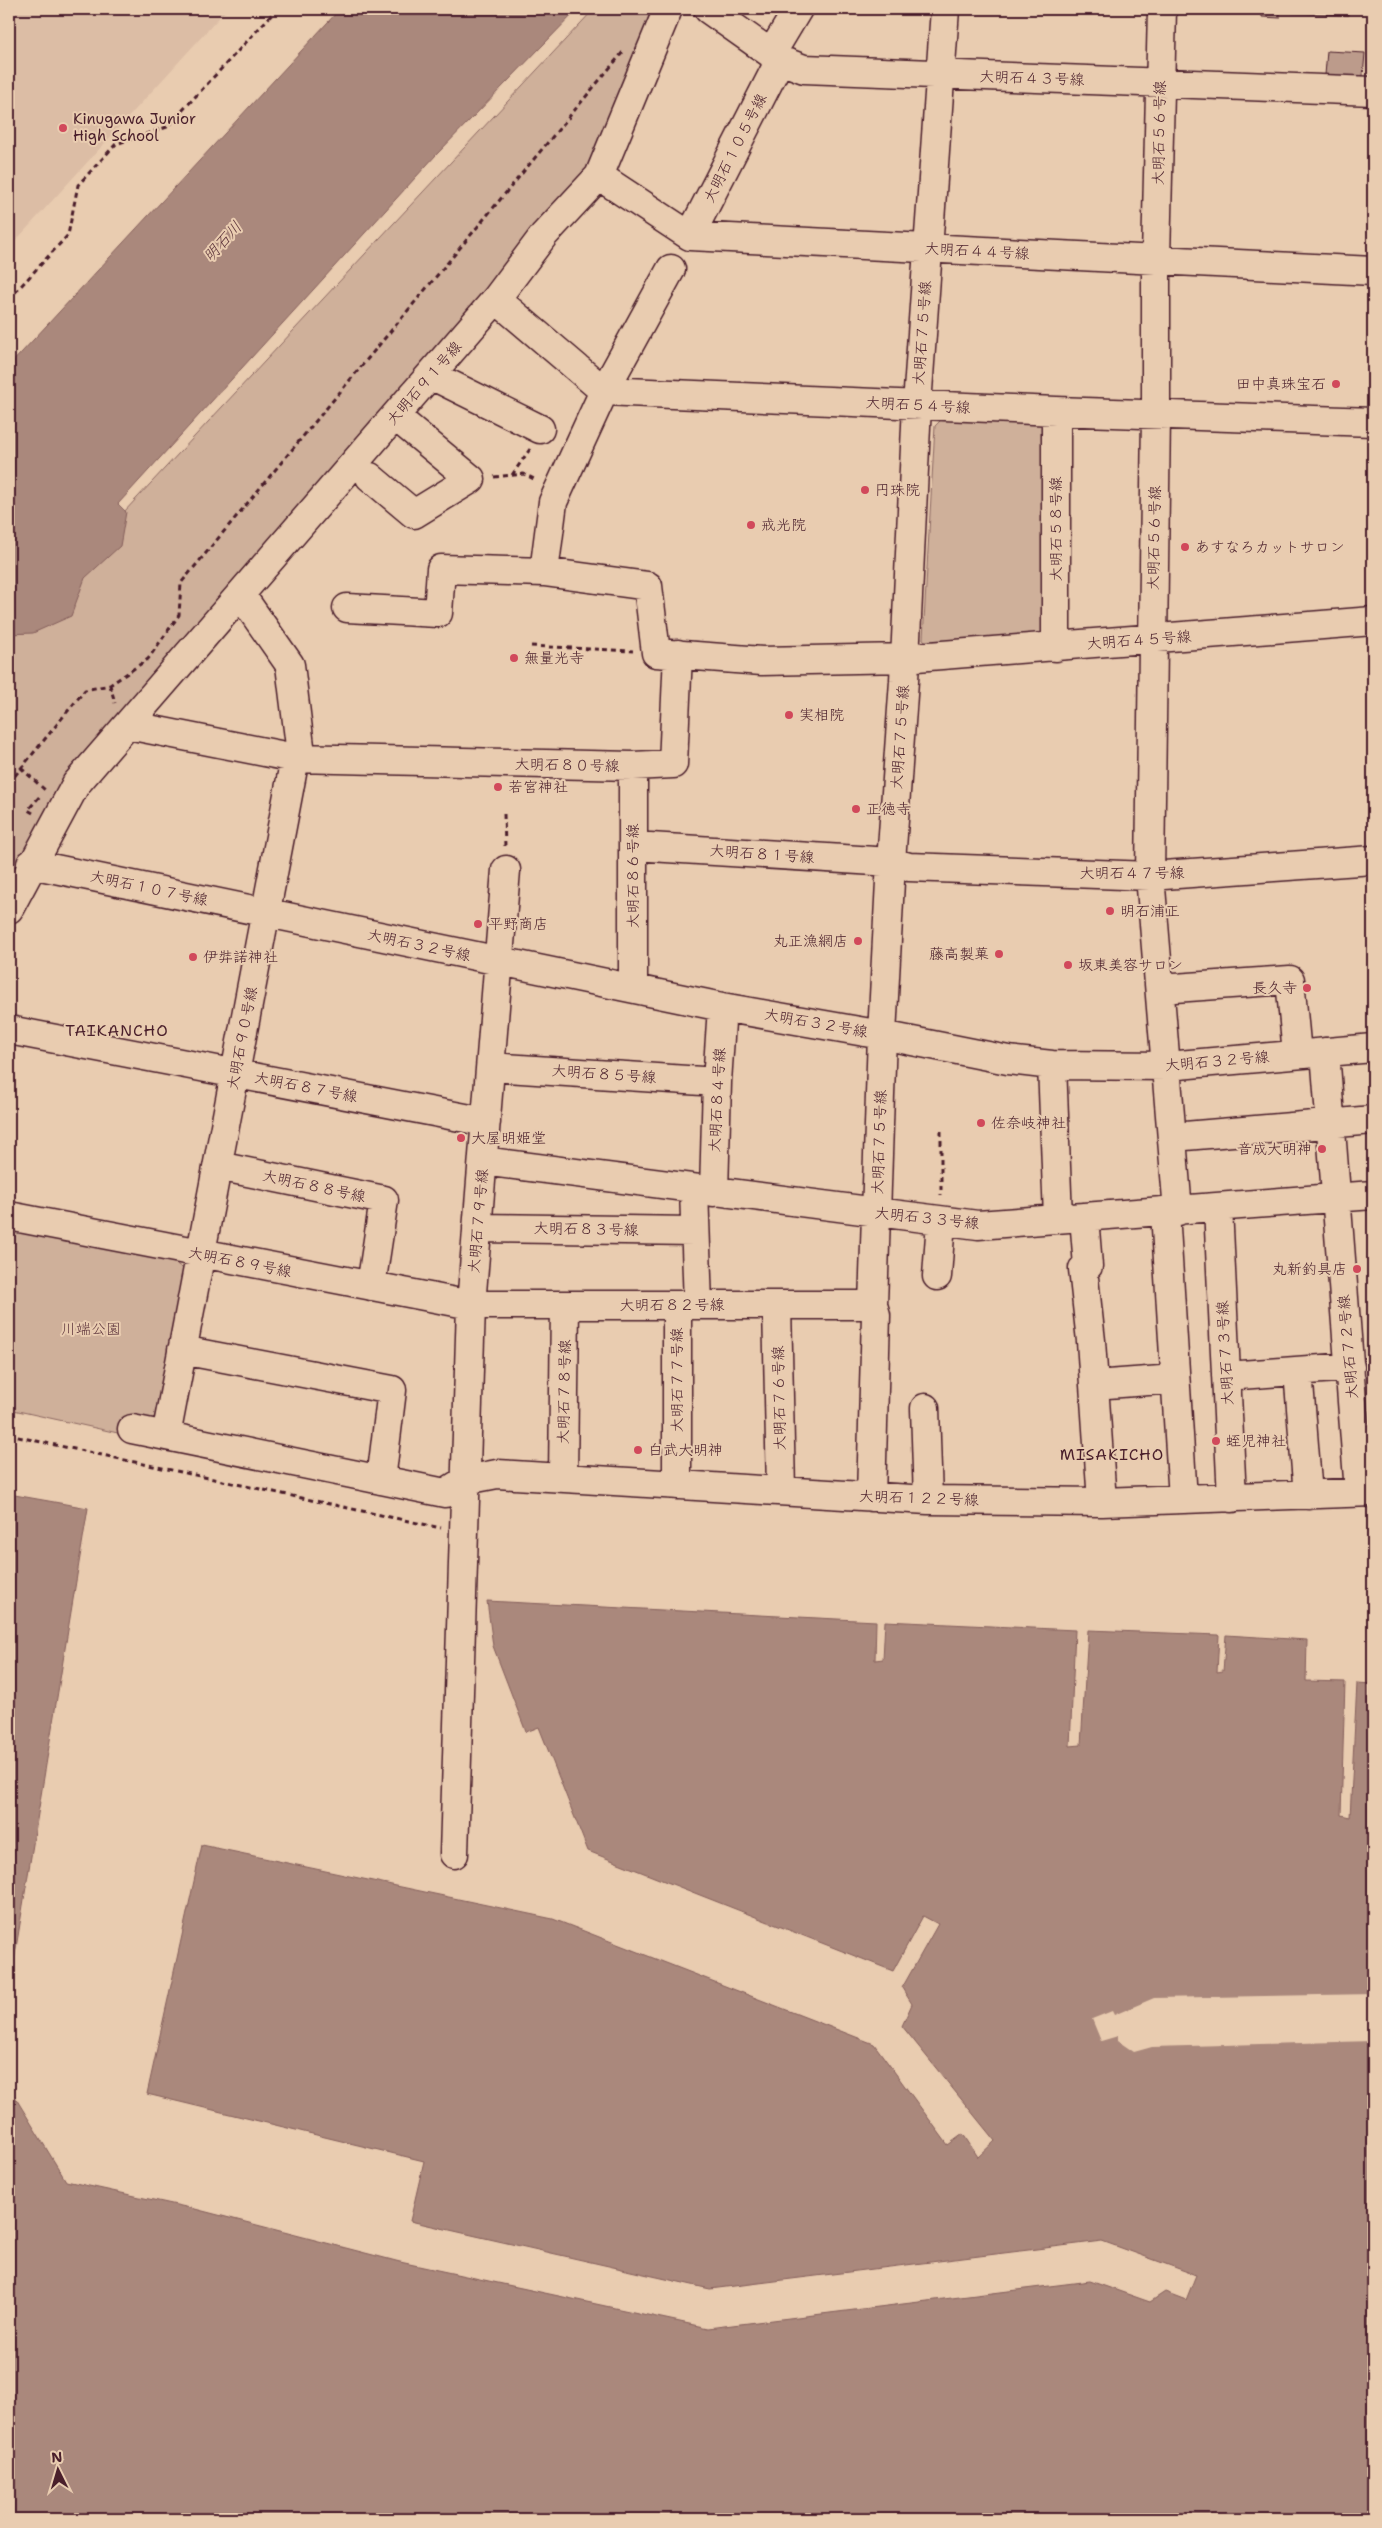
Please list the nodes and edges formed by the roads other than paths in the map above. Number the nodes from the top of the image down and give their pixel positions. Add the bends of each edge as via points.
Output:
1 (668, 9) edge
2 (708, 9) edge
3 (798, 9) edge
4 (945, 9) edge
5 (1162, 9) edge
6 (775, 57) junction
7 (939, 75) junction
8 (1160, 82) junction
9 (1373, 91) edge
10 (599, 176) junction
11 (690, 236) junction
12 (928, 248) junction
13 (1156, 258) junction
14 (672, 269) dead end
15 (1373, 271) edge
16 (496, 299) junction
17 (431, 375) junction
18 (604, 390) junction
19 (916, 405) junction
20 (1056, 411) junction
21 (1156, 414) junction
22 (395, 416) junction
23 (1373, 422) edge
24 (536, 437) road end
25 (370, 477) dead end
26 (544, 572) junction
27 (241, 594) junction
28 (347, 608) dead end
29 (1373, 622) edge
30 (1152, 639) junction
31 (1056, 647) junction
32 (667, 654) junction
33 (904, 658) junction
34 (122, 716) junction
35 (295, 758) junction
36 (633, 766) junction
37 (634, 846) junction
38 (1373, 860) edge
39 (891, 862) junction
40 (32, 864) junction
41 (506, 870) road end
42 (1150, 876) junction
43 (9, 909) edge
44 (266, 913) junction
45 (499, 962) junction
46 (633, 987) junction
47 (1160, 989) junction
48 (722, 1007) junction
49 (9, 1030) edge
50 (882, 1034) junction
51 (1373, 1048) edge
52 (1325, 1052) junction
53 (1297, 1054) junction
54 (1052, 1064) junction
55 (1166, 1066) junction
56 (491, 1067) junction
57 (236, 1074) junction
58 (716, 1082) junction
59 (1373, 1120) edge
60 (486, 1122) junction
61 (1330, 1124) junction
62 (1173, 1137) junction
63 (483, 1161) junction
64 (218, 1166) junction
65 (704, 1191) junction
66 (1373, 1195) edge
67 (1336, 1198) junction
68 (1218, 1208) junction
69 (1172, 1212) junction
70 (877, 1213) junction
71 (9, 1216) edge
72 (1071, 1218) junction
73 (941, 1221) junction
74 (477, 1228) junction
75 (694, 1231) junction
76 (201, 1254) junction
77 (937, 1276) dead end
78 (371, 1286) junction
79 (471, 1305) junction
80 (565, 1305) junction
81 (687, 1305) junction
82 (777, 1305) junction
83 (873, 1305) junction
84 (182, 1350) junction
85 (1350, 1367) junction
86 (1298, 1371) junction
87 (1226, 1376) junction
88 (1175, 1379) junction
89 (1094, 1385) junction
90 (925, 1408) dead end
91 (132, 1428) dead end
92 (166, 1436) junction
93 (563, 1478) junction
94 (381, 1480) junction
95 (466, 1480) junction
96 (677, 1485) junction
97 (781, 1491) junction
98 (1366, 1492) edge
99 (1308, 1495) junction
100 (871, 1497) junction
101 (1232, 1498) junction
102 (1183, 1499) junction
103 (928, 1500) junction
104 (1102, 1502) junction
105 (454, 1854) dead end

1 - 10 street, 大明石９１号線
2 - 6 street, 大明石４３号線
3 - 6 street, 大明石１０５号線
4 - 7 street, 大明石７５号線
5 - 8 street, 大明石５６号線
6 - 7 street, 大明石４３号線 via 804,69
6 - 11 street, 大明石１０５号線
7 - 8 street, 大明石４３号線
7 - 12 street, 大明石７５号線
8 - 9 street, 大明石４３号線
8 - 13 street, 大明石５６号線
10 - 11 street
10 - 16 street, 大明石９１号線 via 544,235
11 - 12 street, 大明石４４号線
12 - 13 street, 大明石４４号線
12 - 19 street, 大明石７５号線
13 - 15 street, 大明石４４号線
13 - 21 street, 大明石５６号線
14 - 18 street
16 - 17 street, 大明石９１号線
16 - 18 street
17 - 22 street, 大明石９１号線
17 - 24 street
18 - 19 street, 大明石５４号線
18 - 26 street via 553,502
19 - 20 street, 大明石５４号線
19 - 33 street, 大明石７５号線
20 - 21 street, 大明石５４号線
20 - 31 street, 大明石５８号線
21 - 23 street, 大明石５４号線
21 - 30 street, 大明石５６号線
22 - 25 street via 471,479 414,514
22 - 27 street, 大明石９１号線
26 - 28 street via 441,569 438,613
26 - 32 street via 648,586
27 - 34 street, 大明石９１号線
27 - 35 street, 大明石９０号線 via 290,665 300,746
29 - 30 street, 大明石４５号線
30 - 31 street, 大明石４５号線
30 - 42 street, 大明石５６号線
31 - 33 street, 大明石４５号線
32 - 33 street via 762,661
32 - 36 street, 大明石８０号線 via 673,764
33 - 39 street, 大明石７５号線
34 - 35 street, 大明石８０号線
34 - 40 street via 76,784
35 - 36 street, 大明石８０号線
35 - 44 street, 大明石９０号線
36 - 37 street, 大明石８６号線
37 - 39 street, 大明石８１号線
37 - 46 street, 大明石８６号線
38 - 42 street, 大明石４７号線
39 - 42 street, 大明石４７号線 via 910,867
39 - 50 street, 大明石７５号線
40 - 43 street
40 - 44 street, 大明石１０７号線
41 - 45 street, 大明石７９号線
42 - 47 street, 大明石５６号線
44 - 45 street, 大明石３２号線
44 - 57 street, 大明石９０号線
45 - 46 street, 大明石３２号線
45 - 56 street, 大明石７９号線
46 - 48 street, 大明石３２号線
47 - 53 street via 1290,980
47 - 55 street, 大明石５６号線
48 - 50 street, 大明石３２号線
48 - 58 street, 大明石８４号線
49 - 57 street, 大明石８７号線
50 - 54 street, 大明石３２号線 via 1008,1060
50 - 70 street, 大明石７５号線
51 - 52 street, 大明石３２号線
52 - 53 street, 大明石３２号線
52 - 61 street, 大明石７２号線
53 - 55 street, 大明石３２号線
54 - 55 street, 大明石３２号線
54 - 72 street
55 - 62 street, 大明石５６号線
56 - 58 street, 大明石８５号線
56 - 60 street, 大明石７９号線
57 - 60 street, 大明石８７号線
57 - 64 street, 大明石９０号線
58 - 65 street, 大明石８４号線
59 - 61 street
60 - 63 street, 大明石７９号線
61 - 62 street
61 - 67 street, 大明石７２号線
62 - 69 street, 大明石５６号線
63 - 65 street, 大明石３３号線
63 - 74 street, 大明石７９号線
64 - 76 street, 大明石９０号線
64 - 78 street, 大明石８８号線 via 384,1200
65 - 70 street, 大明石３３号線
65 - 75 street, 大明石７７号線
66 - 67 street, 大明石３３号線
67 - 68 street, 大明石３３号線
67 - 85 street, 大明石７２号線
68 - 69 street, 大明石３３号線
68 - 87 street, 大明石７３号線
69 - 72 street, 大明石３３号線
69 - 88 street, 大明石５６号線
70 - 73 street, 大明石３３号線
70 - 83 street, 大明石７５号線
71 - 76 street, 大明石８９号線
72 - 73 street, 大明石３３号線 via 978,1225
72 - 89 street via 1088,1266 1084,1269
73 - 77 street
74 - 75 street, 大明石８３号線
74 - 79 street, 大明石７９号線
75 - 81 street, 大明石７７号線
76 - 78 street, 大明石８９号線
76 - 84 street, 大明石９０号線
78 - 79 street, 大明石８９号線
79 - 80 street, 大明石８２号線
79 - 95 street, 大明石７９号線
80 - 81 street, 大明石８２号線
80 - 93 street, 大明石７８号線
81 - 82 street, 大明石８２号線
81 - 96 street, 大明石７７号線
82 - 83 street, 大明石８２号線
82 - 97 street, 大明石７６号線
83 - 100 street, 大明石７５号線 via 876,1315
84 - 92 street, 大明石９０号線
84 - 94 street via 392,1390
85 - 86 street
85 - 98 street, 大明石７２号線
86 - 87 street
86 - 99 street
87 - 101 street, 大明石７３号線
88 - 89 street
88 - 102 street, 大明石５６号線
89 - 104 street
90 - 103 street
91 - 92 street
92 - 94 street
93 - 95 street, 大明石１２２号線 via 497,1474
93 - 96 street, 大明石１２２号線
94 - 95 street via 445,1493
95 - 105 street, 大明石７９号線
96 - 97 street, 大明石１２２号線
97 - 100 street, 大明石１２２号線
98 - 99 street, 大明石１２２号線
99 - 101 street, 大明石１２２号線
100 - 103 street, 大明石１２２号線
101 - 102 street, 大明石１２２号線
102 - 104 street, 大明石１２２号線
103 - 104 street, 大明石１２２号線

